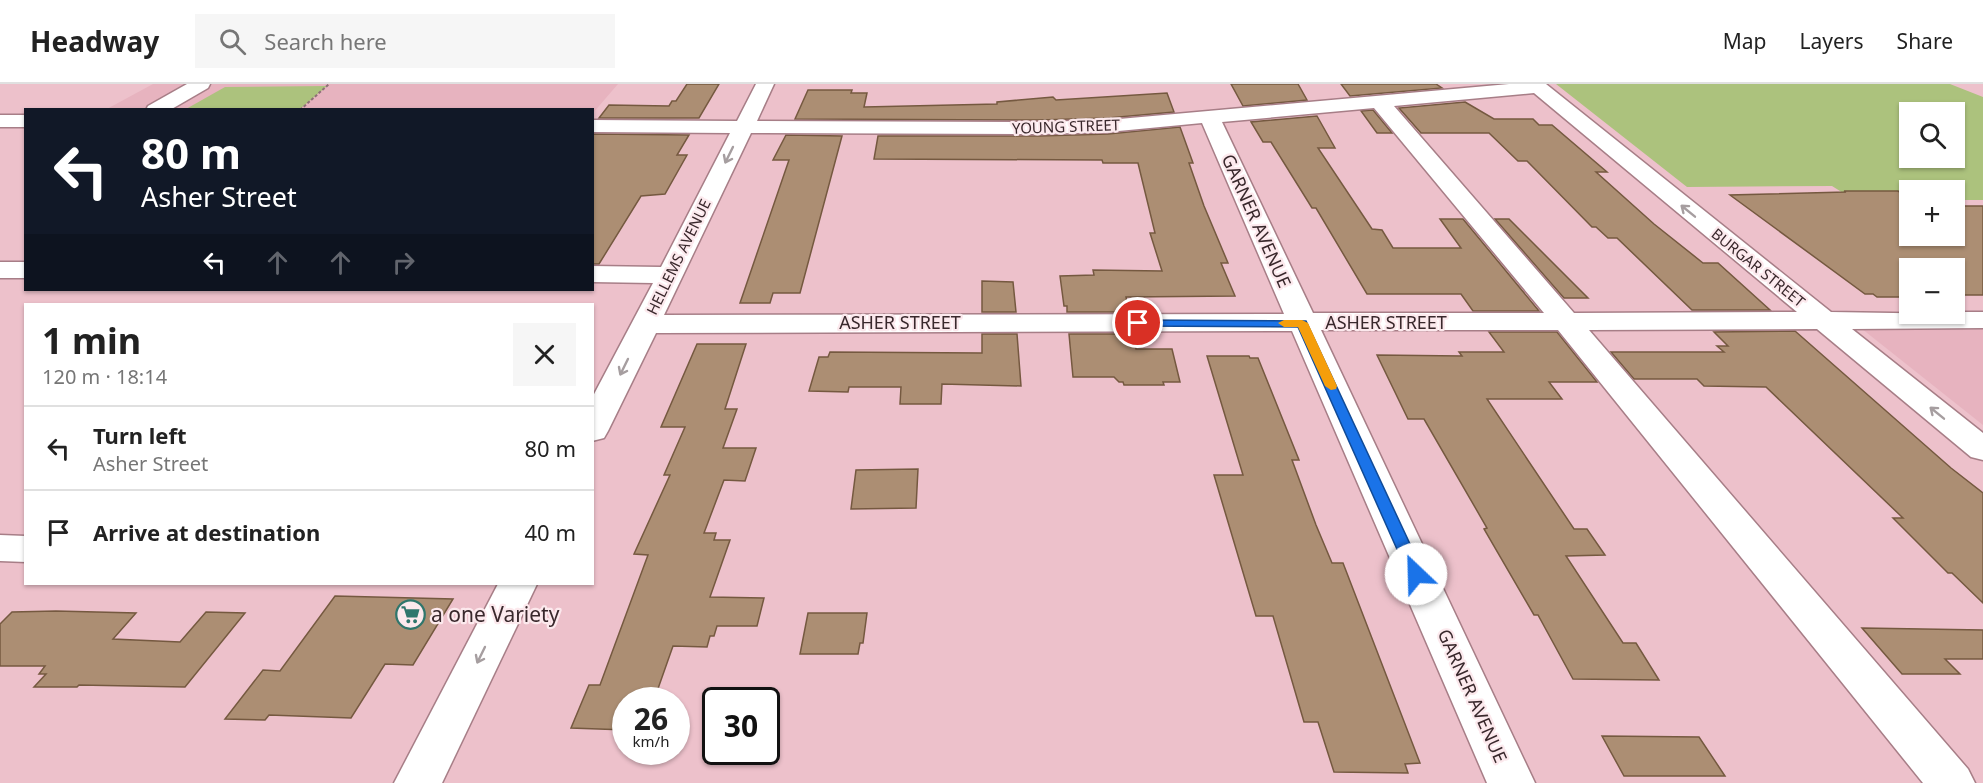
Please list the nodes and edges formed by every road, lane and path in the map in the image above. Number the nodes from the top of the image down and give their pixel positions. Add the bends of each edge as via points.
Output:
1 (201, 84) edge
2 (329, 84) edge
3 (765, 84) edge
4 (1536, 86) edge
5 (1380, 102) junction
6 (159, 108) edge
7 (302, 108) edge
8 (1210, 118) junction
9 (0, 121) edge
10 (24, 121) edge
11 (594, 126) edge
12 (743, 127) junction
13 (0, 270) edge
14 (24, 270) edge
15 (594, 274) edge
16 (670, 275) junction
17 (1983, 320) edge
18 (1823, 321) junction
19 (1567, 322) junction
20 (1302, 323) junction
21 (645, 324) junction
22 (594, 427) edge
23 (1983, 450) edge
24 (0, 548) edge
25 (24, 549) edge
26 (517, 585) edge
27 (418, 783) edge
28 (1511, 783) edge
29 (1951, 783) edge

1 - 6 street
2 - 7 path
3 - 12 street, HELLEMS AVENUE
4 - 5 street, YOUNG STREET
18 -> 4 street, BURGAR STREET
5 - 8 street, YOUNG STREET
5 - 19 street
8 - 12 street, YOUNG STREET via 1048,128
8 - 20 street, GARNER AVENUE
9 - 10 street
11 - 12 street, YOUNG STREET
12 -> 16 street, HELLEMS AVENUE
13 - 14 street
15 - 16 street
16 - 21 street, HELLEMS AVENUE
17 - 18 street, ASHER STREET
18 - 19 street, ASHER STREET
23 -> 18 street, BURGAR STREET
19 - 20 street, ASHER STREET
19 - 29 street
20 - 21 street, ASHER STREET
20 - 28 street, GARNER AVENUE
21 -> 22 street, HELLEMS AVENUE
24 - 25 street
26 -> 27 street

